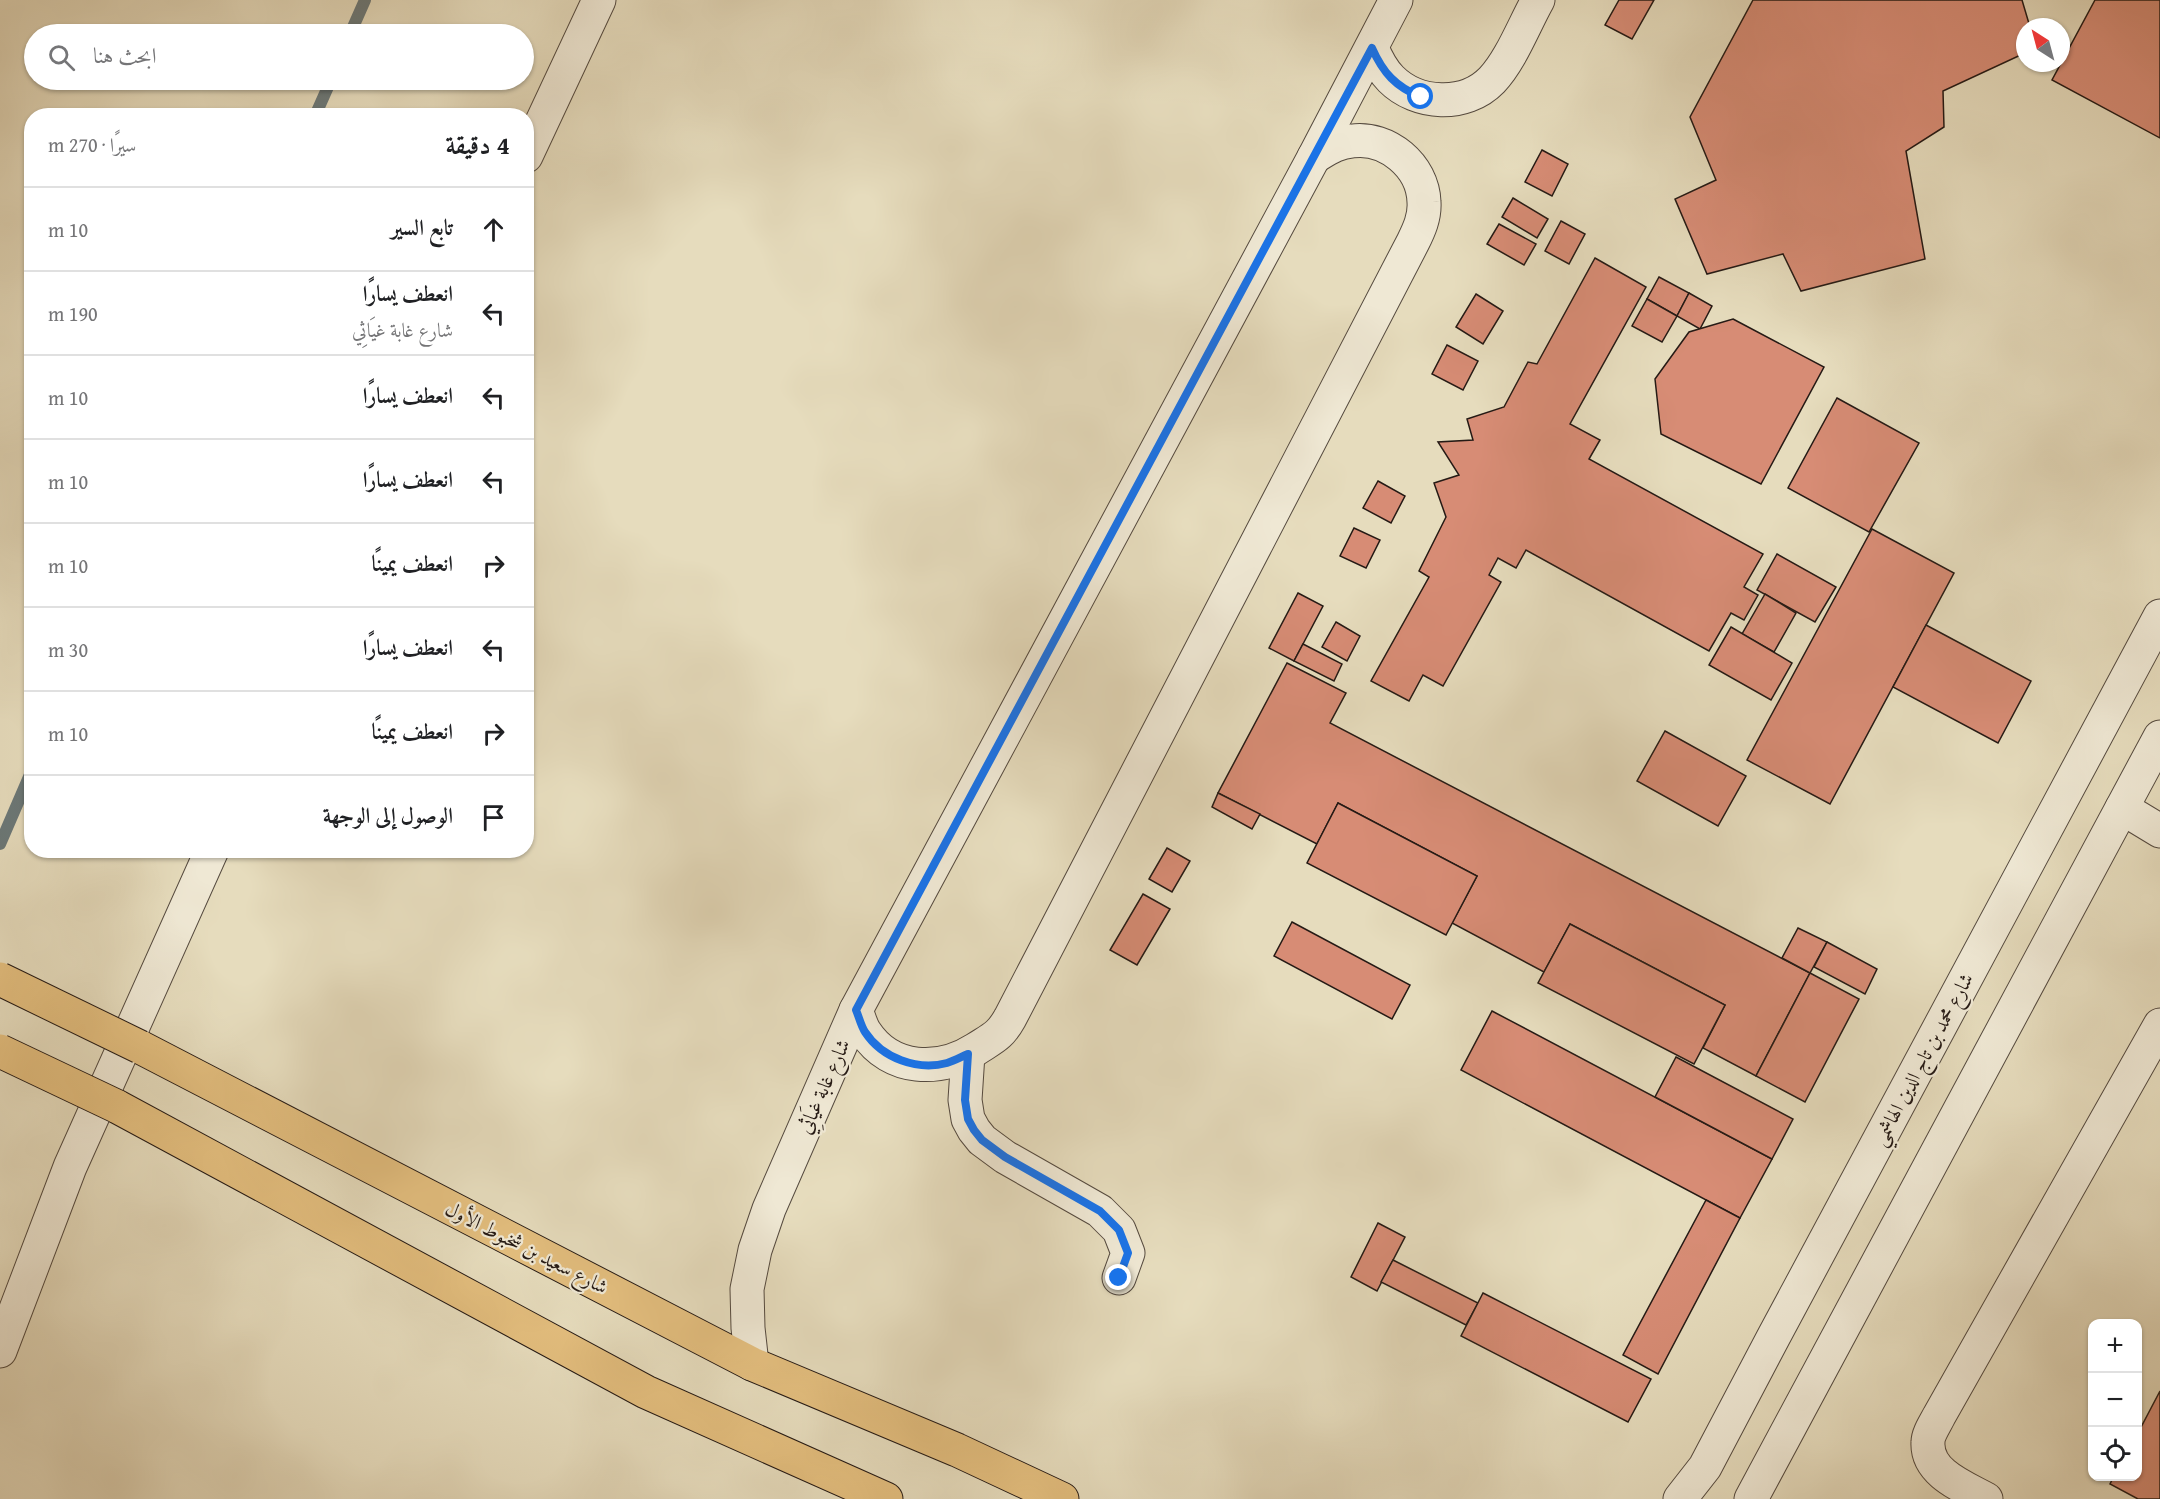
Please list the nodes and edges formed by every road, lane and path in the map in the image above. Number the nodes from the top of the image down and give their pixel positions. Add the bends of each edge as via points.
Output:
1 (599, 0) edge
2 (1396, 0) edge
3 (1538, 0) edge
4 (1372, 48) junction
5 (534, 139) edge
6 (1314, 157) junction
7 (2160, 616) edge
8 (2160, 737) edge
9 (2122, 808) junction
10 (2160, 831) edge
11 (208, 858) edge
12 (0, 979) edge
13 (856, 1010) junction
14 (2160, 1025) edge
15 (0, 1052) edge
16 (968, 1054) junction
17 (1119, 1278) dead end
18 (0, 1351) edge
19 (752, 1364) junction
20 (886, 1499) edge
21 (1062, 1499) edge
22 (1680, 1499) edge
23 (1751, 1499) edge
24 (1986, 1499) edge

1 - 5 street
2 - 4 street, شارع غابة غيَاثِي
3 - 4 street via 1502,68 1490,82 1458,99 1421,97 1405,90 1390,79
4 - 6 street, شارع غابة غيَاثِي
6 - 13 street, شارع غابة غيَاثِي
6 - 16 street via 1352,140 1393,149 1419,181 1424,202 1422,223 1010,1018 1001,1033
7 - 22 street, شارع محمد بن تاج الدين الهاشمي via 1706,1467
8 - 9 street
9 - 10 street
9 - 23 street
11 - 18 street via 70,1167
12 - 19 main road, شارع سعيد بن شخبوط الأول, bridge via 140,1047
13 - 16 street via 865,1032 880,1049 901,1061 924,1066 947,1063
13 - 19 street, شارع غابة غيَاثِي via 754,1250 747,1289
14 - 24 street via 1928,1441 1929,1454 1946,1476
15 - 20 main road, bridge via 116,1106 646,1392
16 - 17 street via 965,1100 974,1130 1005,1157 1100,1211 1119,1230 1128,1253
19 - 21 main road, شارع سعيد بن شخبوط الأول via 957,1450

